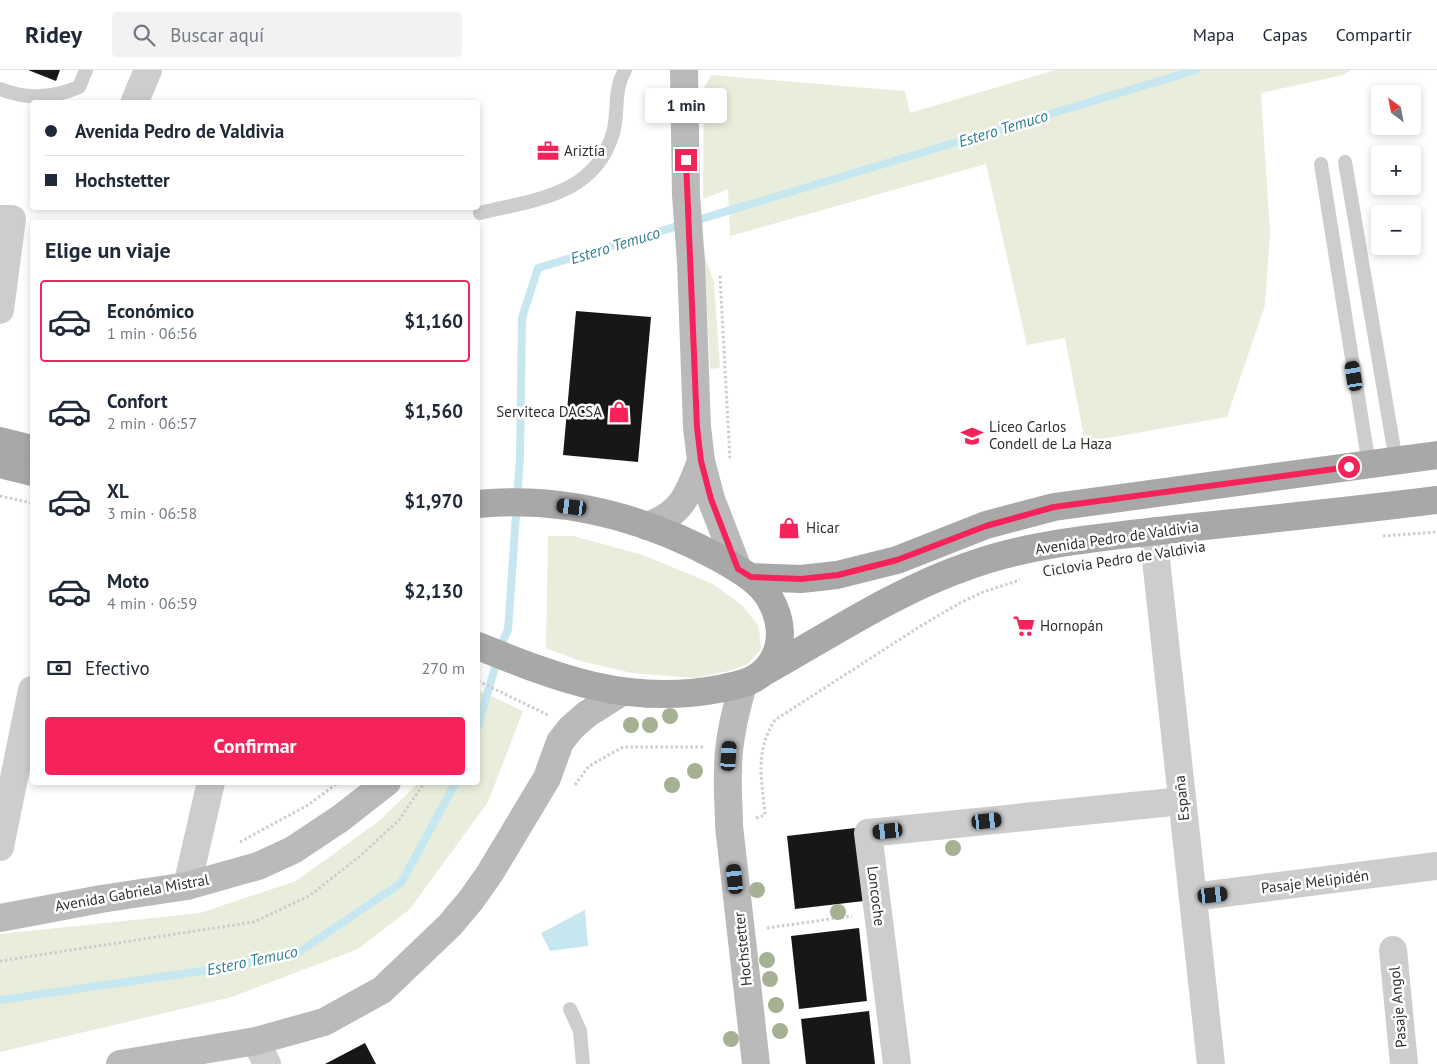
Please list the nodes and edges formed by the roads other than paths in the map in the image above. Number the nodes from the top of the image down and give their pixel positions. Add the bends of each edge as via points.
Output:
1 (86, 70) edge
2 (148, 70) edge
3 (625, 70) edge
4 (684, 70) edge
5 (0, 89) edge
6 (135, 100) edge
7 (1345, 162) dead end
8 (1321, 164) dead end
9 (480, 213) dead end
10 (6, 219) edge
11 (0, 310) edge
12 (0, 441) edge
13 (30, 448) edge
14 (1437, 455) edge
15 (701, 461) junction
16 (1396, 461) junction
17 (0, 464) edge
18 (1369, 465) junction
19 (30, 472) edge
20 (1437, 500) edge
21 (481, 504) edge
22 (646, 526) junction
23 (1153, 532) junction
24 (744, 573) junction
25 (480, 647) edge
26 (753, 678) junction
27 (622, 692) junction
28 (30, 700) edge
29 (211, 785) edge
30 (383, 785) edge
31 (1182, 801) junction
32 (0, 847) edge
33 (1437, 866) edge
34 (187, 886) junction
35 (1193, 897) junction
36 (0, 918) edge
37 (1393, 950) dead end
38 (570, 1009) dead end
39 (261, 1052) edge
40 (120, 1064) edge
41 (583, 1064) edge
42 (756, 1064) edge
43 (897, 1064) edge
44 (1211, 1064) edge
45 (1404, 1064) edge

1 - 5 lane via 79,87 54,96 22,96
2 - 6 street
3 - 9 lane via 617,88 616,116 609,144 596,166 584,178 556,194
4 - 15 main road via 686,196
7 - 16 lane
8 - 18 lane
10 - 11 street
12 - 13 main road
14 - 16 main road
15 - 22 main road via 690,490 677,509
15 - 24 main road via 711,499
16 - 18 main road
17 - 19 main road
18 - 24 main road via 1054,507 986,526 897,560 838,575 801,579
20 - 23 main road, Avenida Pedro de Valdivia
21 - 22 main road via 536,503 592,510
22 - 24 main road via 687,542
23 - 26 main road, Avenida Pedro de Valdivia via 1068,541 972,564 908,590
23 - 31 street, España
24 - 26 main road via 770,598 780,626 777,653
25 - 27 main road, Avenida Pedro de Valdivia via 536,670 592,687
26 - 27 main road, Avenida Pedro de Valdivia via 683,694
26 - 42 main road, Hochstetter via 735,713 728,771 729,826
27 - 39 main road via 587,714 560,742 547,778 490,873 450,925 382,990
28 - 32 street
29 - 34 street
30 - 34 main road, Avenida Gabriela Mistral via 293,850 258,866
31 - 35 street, España
31 - 43 street, Loncoche via 868,833
33 - 35 street, Pasaje Melipidén
34 - 36 main road, Avenida Gabriela Mistral
35 - 44 street, España
37 - 45 street, Pasaje Angol
38 - 41 lane via 580,1031
39 - 40 main road

